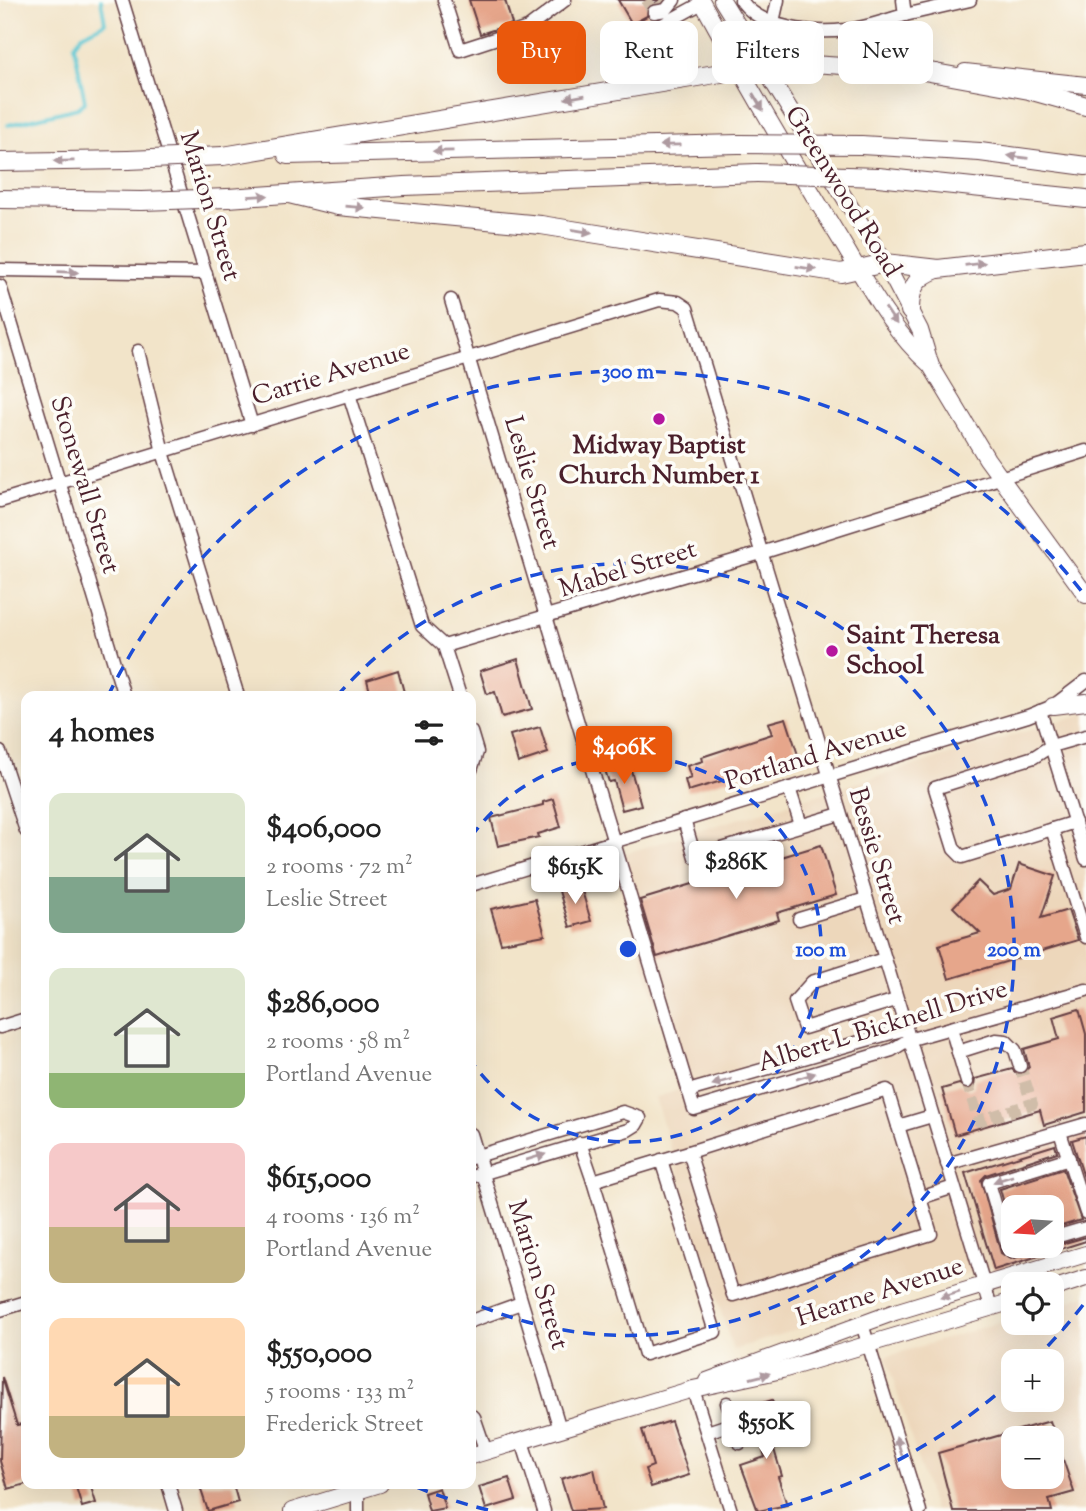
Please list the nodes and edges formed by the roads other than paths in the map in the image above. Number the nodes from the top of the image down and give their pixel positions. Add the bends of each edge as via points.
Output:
1 (122, 0) edge
2 (444, 0) edge
3 (565, 0) edge
4 (722, 0) edge
5 (741, 0) edge
6 (778, 0) edge
7 (903, 0) edge
8 (970, 0) edge
9 (696, 3) edge
10 (666, 10) edge
11 (905, 15) junction
12 (736, 21) edge
13 (771, 21) edge
14 (773, 21) edge
15 (712, 28) edge
16 (824, 31) edge
17 (933, 71) edge
18 (933, 73) edge
19 (712, 74) edge
20 (748, 84) edge
21 (777, 84) edge
22 (1086, 85) edge
23 (1086, 106) edge
24 (223, 156) junction
25 (0, 162) edge
26 (1086, 166) edge
27 (289, 194) junction
28 (0, 199) edge
29 (1086, 199) edge
30 (1086, 252) edge
31 (885, 263) junction
32 (937, 269) junction
33 (0, 270) edge
34 (859, 271) junction
35 (206, 273) junction
36 (0, 286) edge
37 (451, 300) dead end
38 (678, 302) joint
39 (910, 311) junction
40 (138, 351) dead end
41 (470, 358) junction
42 (931, 366) junction
43 (349, 394) junction
44 (252, 425) junction
45 (1086, 451) edge
46 (163, 452) junction
47 (1000, 479) junction
48 (60, 483) junction
49 (0, 501) edge
50 (761, 553) junction
51 (1086, 595) edge
52 (548, 618) junction
53 (444, 646) junction
54 (1086, 681) edge
55 (122, 691) edge
56 (236, 691) edge
57 (458, 691) edge
58 (1086, 702) edge
59 (1047, 708) junction
60 (1086, 736) edge
61 (1051, 746) junction
62 (0, 752) edge
63 (828, 776) junction
64 (789, 788) junction
65 (840, 814) junction
66 (21, 816) edge
67 (684, 820) junction
68 (1075, 822) junction
69 (801, 825) junction
70 (1052, 830) junction
71 (615, 841) junction
72 (1086, 859) edge
73 (476, 883) edge
74 (866, 899) junction
75 (799, 919) dead end
76 (1086, 937) edge
77 (884, 959) junction
78 (1086, 990) edge
79 (896, 1000) junction
80 (21, 1021) edge
81 (0, 1027) edge
82 (951, 1028) junction
83 (907, 1035) junction
84 (958, 1052) junction
85 (1020, 1066) tunnel mouth
86 (967, 1082) tunnel mouth
87 (688, 1091) junction
88 (694, 1109) joint
89 (932, 1116) junction
90 (1086, 1124) edge
91 (898, 1126) junction
92 (1060, 1132) junction
93 (580, 1143) junction
94 (689, 1152) junction
95 (476, 1156) edge
96 (1069, 1158) junction
97 (661, 1160) junction
98 (947, 1164) junction
99 (476, 1175) edge
100 (593, 1181) junction
101 (954, 1187) junction
102 (920, 1198) junction
103 (1086, 1213) edge
104 (1001, 1224) edge
105 (1086, 1228) edge
106 (1064, 1234) edge
107 (1086, 1254) edge
108 (1086, 1279) edge
109 (984, 1285) junction
110 (1064, 1285) edge
111 (521, 1303) junction
112 (21, 1304) edge
113 (1001, 1304) edge
114 (991, 1307) junction
115 (0, 1310) edge
116 (476, 1319) edge
117 (862, 1324) junction
118 (868, 1345) junction
119 (693, 1388) junction
120 (727, 1403) dead end
121 (734, 1423) junction
122 (560, 1429) junction
123 (706, 1432) junction
124 (476, 1435) edge
125 (522, 1441) junction
126 (740, 1443) dead end
127 (478, 1454) edge
128 (169, 1489) edge
129 (352, 1489) edge
130 (358, 1489) edge
131 (176, 1511) edge
132 (292, 1511) edge
133 (358, 1511) edge
134 (544, 1511) edge
135 (731, 1511) edge
136 (920, 1511) edge

1 - 35 street, Marion Street
2 - 3 street via 460,50 528,28
4 - 12 main road, Greenwood Road
5 - 13 street via 756,15
6 - 14 street
7 - 11 street
8 - 11 street
9 - 10 street
9 - 15 main road, Greenwood Road
11 - 16 street via 846,30
17 - 22 main road via 1003,74
18 - 23 highway
19 -> 24 highway
20 -> 34 main road, Greenwood Road
21 - 31 main road, Greenwood Road
24 -> 25 highway, bridge
26 -> 24 highway, bridge via 980,152 861,145
28 -> 27 highway, bridge via 142,201
27 - 29 highway, bridge via 757,173 878,177
27 -> 34 highway via 338,206 541,225 841,274
32 -> 30 highway
31 - 32 highway
31 - 34 highway
31 - 39 main road, Greenwood Road
32 - 39 highway via 915,284
33 -> 35 street
34 -> 42 main road, Greenwood Road via 909,343
35 - 44 street, Marion Street
36 - 48 street, Stonewall Street
37 - 41 street, Leslie Street
38 - 41 street, Carrie Avenue via 659,300
38 - 50 street, Bessie Street via 687,309
39 - 42 main road, Greenwood Road
40 - 46 street
41 - 43 street, Carrie Avenue
41 - 52 street, Leslie Street
42 - 47 main road, Greenwood Road
43 - 44 street, Carrie Avenue
43 - 53 street via 422,626
44 - 46 street, Carrie Avenue
45 - 47 street, Mabel Street
46 - 48 street, Carrie Avenue
46 - 56 street
47 - 50 street, Mabel Street
47 - 51 main road, Greenwood Road
48 - 49 street, Carrie Avenue
48 - 55 street, Stonewall Street
50 - 52 street, Mabel Street
50 - 63 street, Bessie Street
52 - 53 street, Mabel Street
52 - 71 street, Leslie Street
53 - 57 street
54 - 59 street, Portland Avenue
58 - 59 main road
59 - 61 street
59 - 63 street, Portland Avenue
60 - 61 street
61 - 68 street
61 - 70 street via 1034,757 935,788 954,849 962,857
62 - 66 street
63 - 64 street, Portland Avenue
63 - 65 street, Bessie Street
64 - 67 street, Portland Avenue
64 - 69 street
65 - 69 street
65 - 74 street, Bessie Street
67 - 69 street via 695,857
67 - 71 street, Portland Avenue
68 - 70 street
68 - 72 street
70 - 76 street
71 - 73 street, Portland Avenue
71 - 87 street, Leslie Street
74 - 75 street
74 - 77 street, Bessie Street
77 - 79 street, Bessie Street
77 - 79 street via 812,982 795,1001 804,1028
78 - 82 street, Albert L Bicknell Drive
79 - 83 street, Bessie Street
80 - 81 street
82 - 83 street, Albert L Bicknell Drive
82 - 84 street
83 -> 87 street, Albert L Bicknell Drive
88 -> 83 street, Albert L Bicknell Drive via 892,1050
83 - 89 street, Bessie Street
84 - 85 street via 1006,1041
84 - 86 street
87 - 88 street, Leslie Street
89 - 91 street
89 - 98 street, Bessie Street
90 - 92 street
91 - 94 street via 887,1090
91 - 102 street
92 - 96 street
92 - 98 street
93 - 95 street via 628,1130 640,1118 624,1112
99 -> 93 street
93 - 100 street
94 - 97 street
94 - 102 street via 733,1295 931,1234
96 - 103 street
96 -> 104 street via 989,1183
97 - 100 street
97 - 100 street via 715,1332 645,1354
98 - 101 street, Bessie Street
99 - 111 street, Marion Street
101 - 102 street
101 - 109 street, Bessie Street
105 - 106 street
107 - 109 main road, Hearne Avenue
108 - 110 main road
109 - 114 street, Bessie Street
109 -> 117 main road, Hearne Avenue
111 - 116 street
111 - 122 street, Marion Street
112 - 115 street
113 - 114 main road, Hearne Avenue
114 - 118 main road, Hearne Avenue
117 - 118 street
117 - 119 main road, Hearne Avenue via 741,1366
119 -> 118 main road, Hearne Avenue via 741,1381
136 -> 118 street
119 - 122 main road, Hearne Avenue
119 - 123 street
120 - 121 street
121 - 123 street
121 - 126 street
122 - 125 main road, Hearne Avenue
123 - 135 street
124 - 127 street
125 - 127 main road, Hearne Avenue
125 - 134 street
128 - 131 street
129 - 132 main road
130 - 133 street

